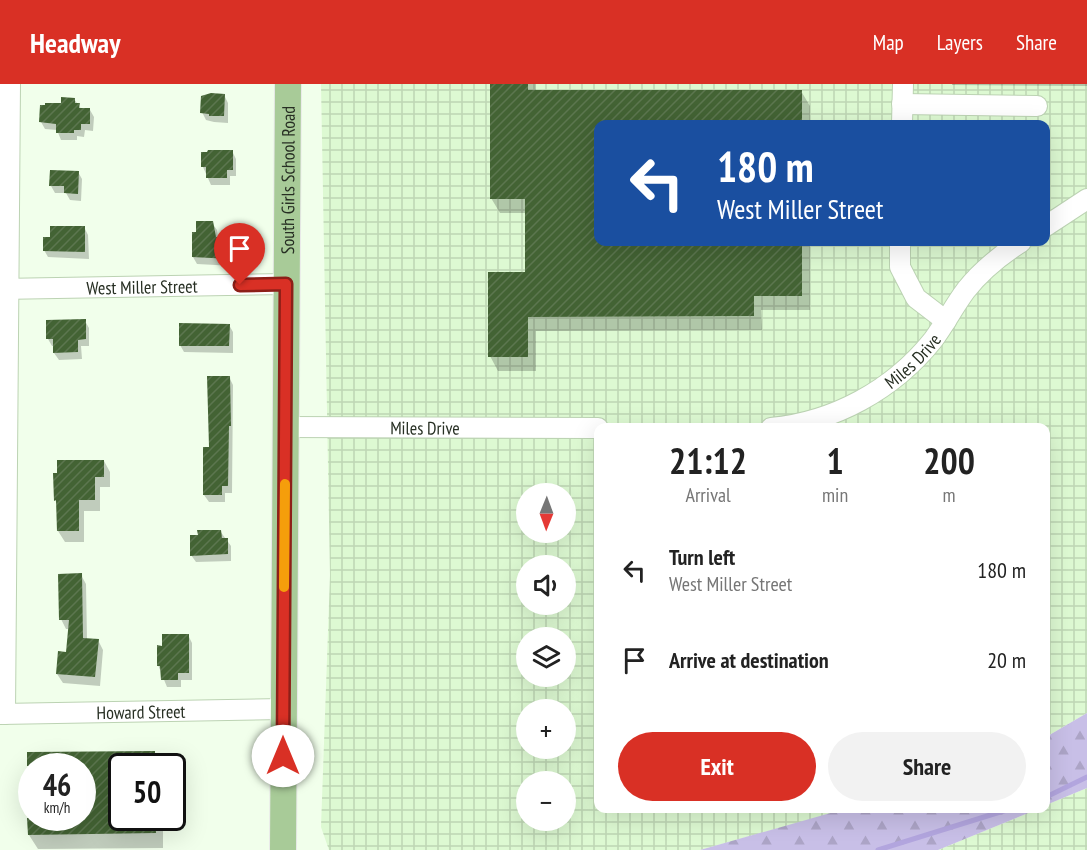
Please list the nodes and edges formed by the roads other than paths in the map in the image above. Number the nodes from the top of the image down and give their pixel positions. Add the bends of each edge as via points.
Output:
1 (10, 84) edge
2 (288, 84) edge
3 (903, 84) edge
4 (902, 104) junction
5 (1037, 106) dead end
6 (902, 120) edge
7 (1087, 199) edge
8 (1050, 223) edge
9 (900, 246) edge
10 (1016, 246) edge
11 (286, 284) junction
12 (4, 289) edge
13 (946, 321) junction
14 (801, 423) edge
15 (285, 427) junction
16 (594, 428) edge
17 (283, 709) junction
18 (2, 714) edge
19 (283, 850) edge

1 - 12 street
2 - 11 main road, South Girls School Road
3 - 4 street
4 - 5 street
4 - 6 street
7 - 8 street
9 - 13 street via 900,267 916,298
10 - 13 street, Miles Drive via 982,272
11 - 12 street, West Miller Street
11 - 15 main road, South Girls School Road
12 - 18 street
13 - 14 street, Miles Drive via 921,354 876,392 831,415
15 - 16 street, Miles Drive
15 - 17 main road, South Girls School Road
17 - 18 street, Howard Street
17 - 19 main road, South Girls School Road

